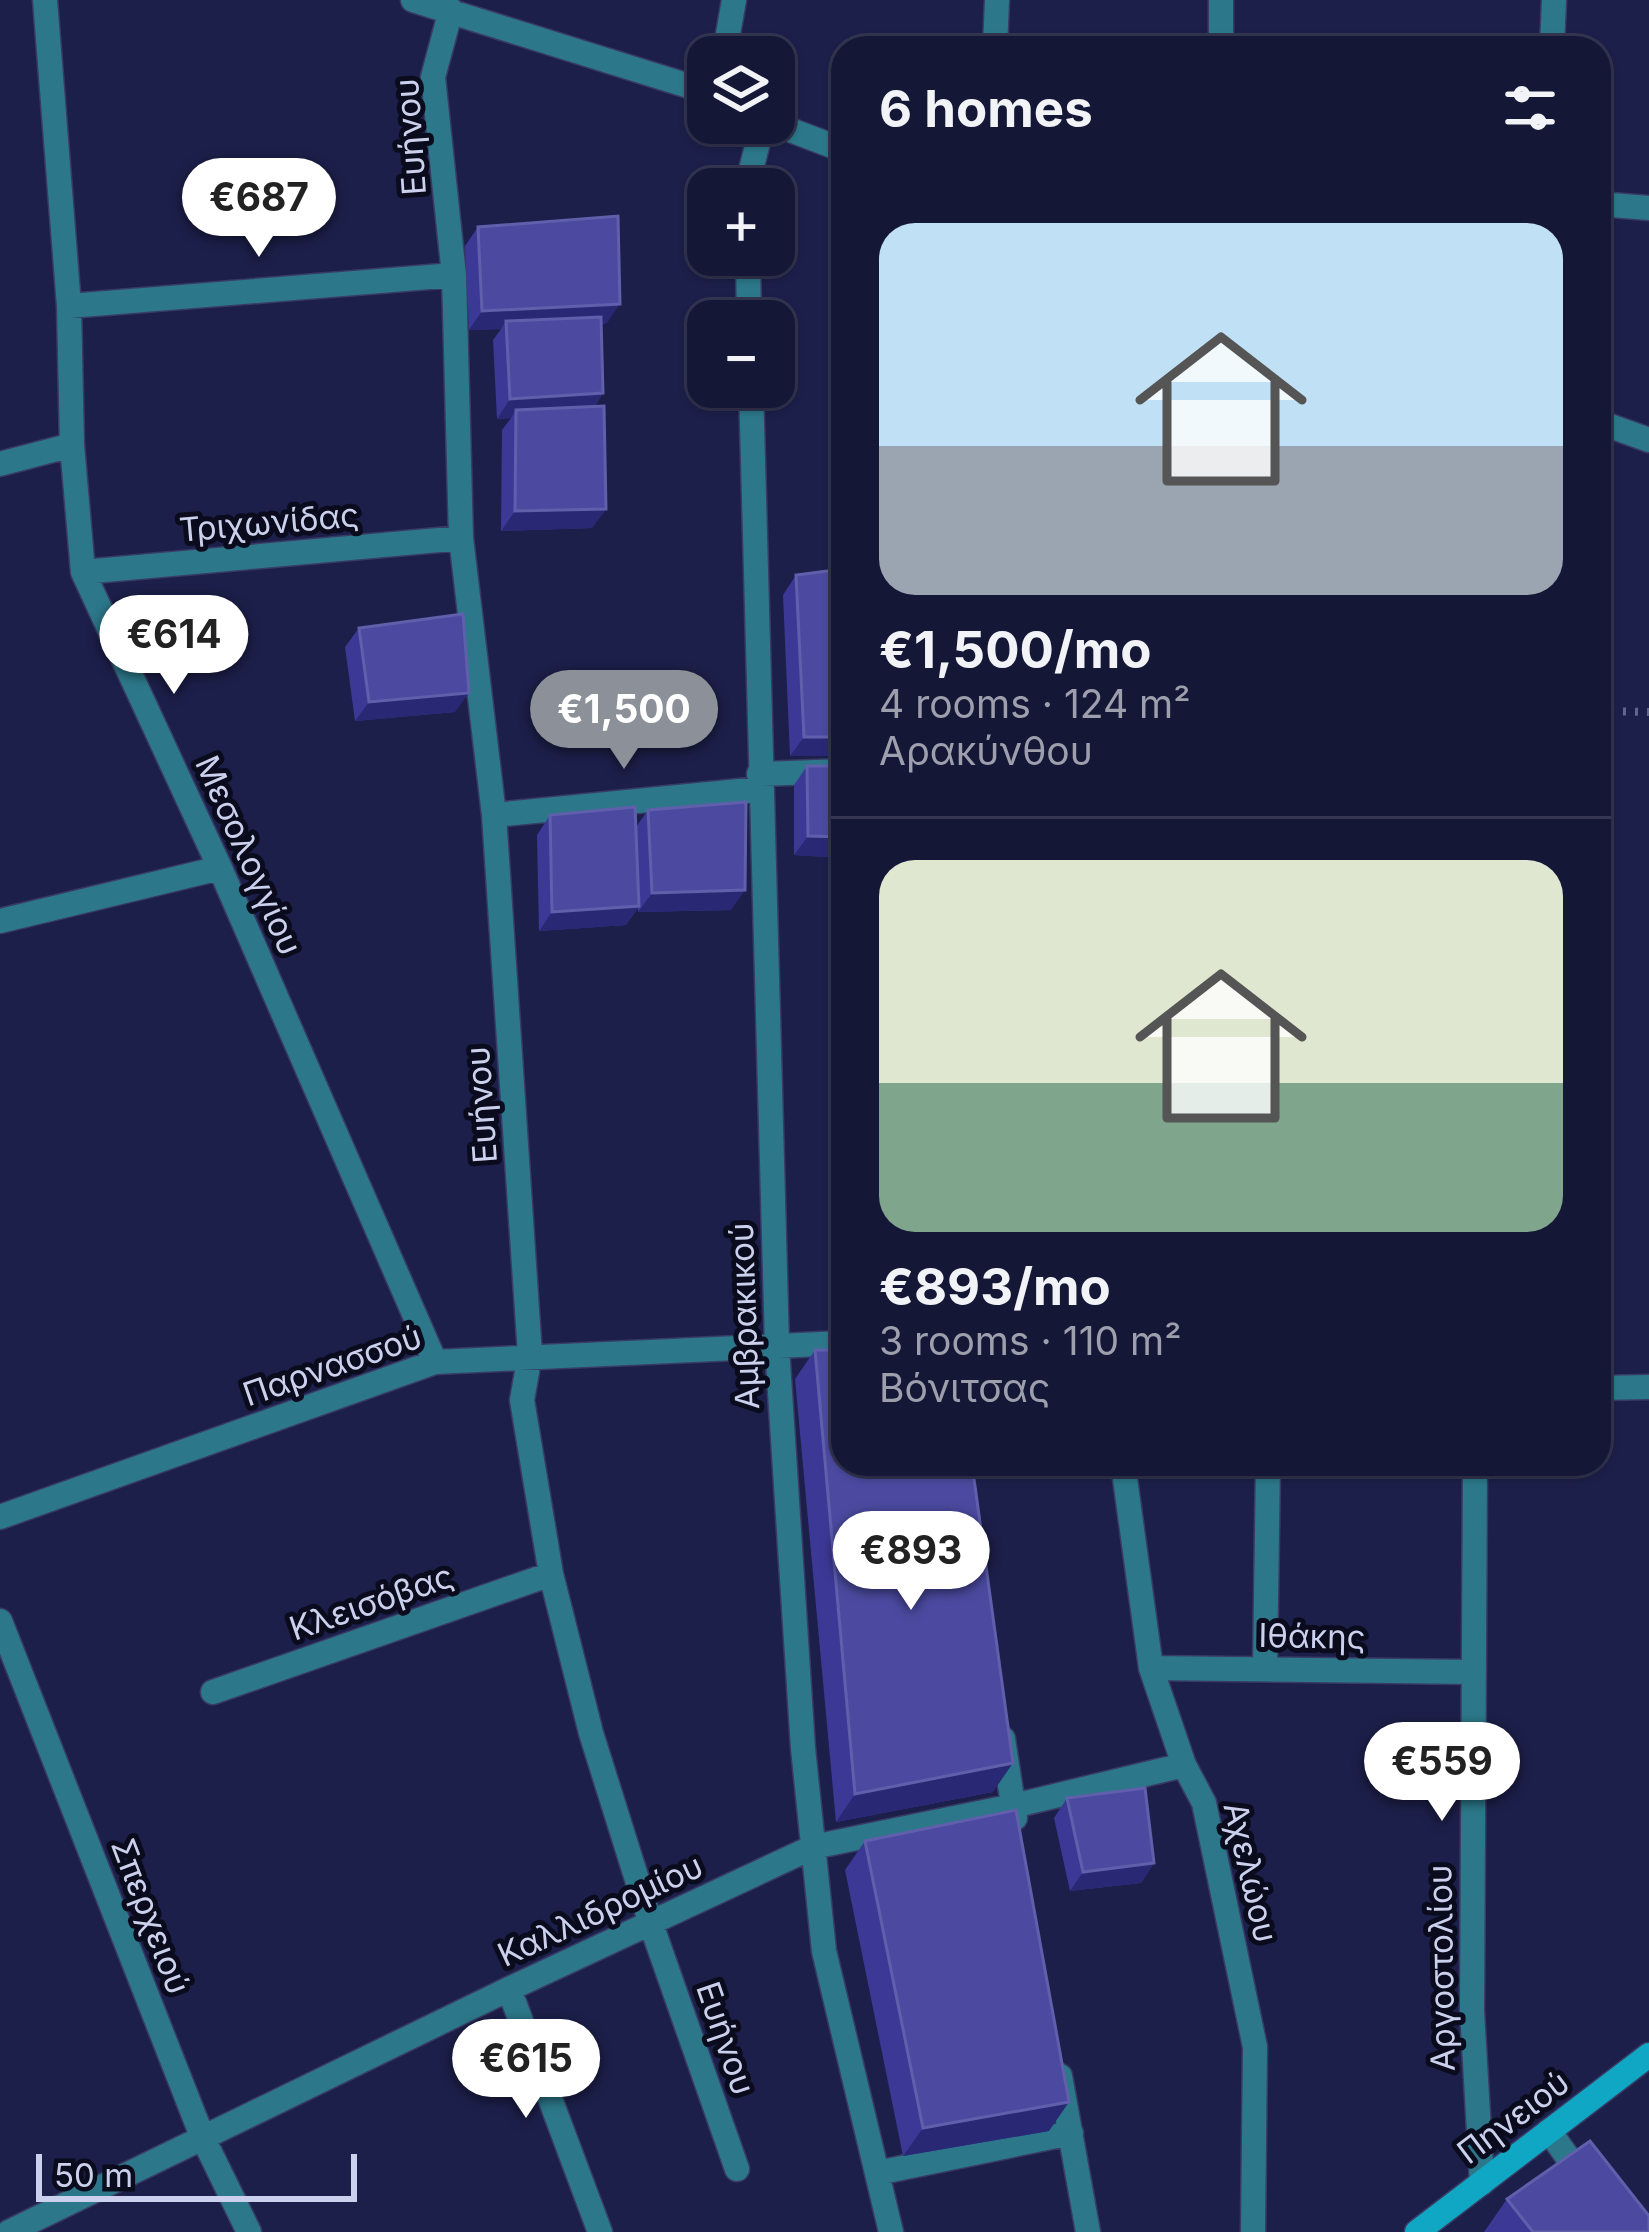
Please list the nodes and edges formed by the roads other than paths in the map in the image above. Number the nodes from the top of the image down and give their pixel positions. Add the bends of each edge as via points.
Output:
1 (45, 0) edge
2 (413, 0) edge
3 (734, 0) edge
4 (997, 0) edge
5 (1221, 0) edge
6 (1554, 0) edge
7 (451, 10) junction
8 (728, 36) edge
9 (996, 36) edge
10 (1221, 36) edge
11 (1552, 36) edge
12 (687, 85) edge
13 (795, 133) edge
14 (831, 146) edge
15 (1611, 205) edge
16 (1649, 208) edge
17 (454, 275) junction
18 (69, 305) junction
19 (751, 408) edge
20 (1611, 426) edge
21 (1649, 440) edge
22 (72, 445) junction
23 (0, 464) edge
24 (461, 538) junction
25 (83, 572) junction
26 (831, 772) edge
27 (760, 782) junction
28 (494, 815) junction
29 (220, 868) junction
30 (0, 921) edge
31 (831, 1344) edge
32 (777, 1346) junction
33 (530, 1355) junction
34 (435, 1362) junction
35 (1649, 1387) edge
36 (1611, 1388) edge
37 (1125, 1476) edge
38 (1268, 1476) edge
39 (1475, 1476) edge
40 (0, 1516) edge
41 (550, 1574) junction
42 (0, 1621) edge
43 (1265, 1667) junction
44 (1151, 1668) junction
45 (1472, 1672) junction
46 (213, 1692) dead end
47 (999, 1715) edge
48 (1184, 1765) junction
49 (1013, 1806) junction
50 (813, 1847) junction
51 (1019, 1847) edge
52 (651, 1924) junction
53 (508, 1989) junction
54 (1053, 2043) edge
55 (1649, 2055) edge
56 (1549, 2131) junction
57 (1071, 2133) junction
58 (202, 2136) junction
59 (737, 2169) dead end
60 (877, 2174) junction
61 (1482, 2183) junction
62 (9, 2232) edge
63 (249, 2232) edge
64 (600, 2232) edge
65 (891, 2232) edge
66 (1088, 2232) edge
67 (1252, 2232) edge
68 (1417, 2232) edge
69 (1621, 2232) edge

1 - 18 street, Μεσολογγίου
2 - 7 street
3 - 8 street
4 - 9 street
5 - 10 street
6 - 11 street
7 - 12 street
7 - 17 street, Ευήνου via 434,77
13 - 14 street
15 - 16 street
17 - 18 street
17 - 24 street, Ευήνου
18 - 22 street, Μεσολογγίου
19 - 27 street, Αμβρακικού
20 - 21 street
22 - 23 street
22 - 25 street, Μεσολογγίου
24 - 25 street, Τριχωνίδας
24 - 28 street, Ευήνου
25 - 29 street, Μεσολογγίου
26 - 27 street
27 - 28 street
27 - 32 street, Αμβρακικού
28 - 33 street, Ευήνου
29 - 30 street
29 - 34 street, Μεσολογγίου
31 - 32 street, Παρνασσού
32 - 33 street, Παρνασσού
32 - 50 street, Αμβρακικού
33 - 34 street, Παρνασσού
33 - 41 street, Ευήνου via 522,1400
34 - 40 street, Παρνασσού
35 - 36 street
37 - 44 street, Αχελώου
38 - 43 street
39 - 45 street, Αργοστολίου
41 - 46 street, Κλεισόβας
41 - 52 street, Ευήνου
42 - 58 street, Σπερχειού
43 - 44 street, Ιθάκης
43 - 45 street, Ιθάκης
44 - 48 street, Αχελώου
45 - 61 street, Αργοστολίου via 1472,2011
47 - 49 street
48 - 49 street, Καλλιδρομίου
48 - 67 street, Αχελώου via 1204,1803 1255,2047
49 - 50 street, Καλλιδρομίου
49 - 51 street
50 - 52 street, Καλλιδρομίου
50 - 60 street, Αμβρακικού via 824,1951
52 - 53 street, Καλλιδρομίου
52 - 59 street, Ευήνου
53 - 58 street, Καλλιδρομίου
53 - 64 street
54 - 57 street
55 - 56 main road, Πηνειού
56 - 61 main road, Πηνειού
56 - 69 street
57 - 60 street
57 - 66 street
58 - 62 street, Καλλιδρομίου
58 - 63 street, Σπερχειού
60 - 65 street, Αμβρακικού
61 - 68 main road, Πηνειού

